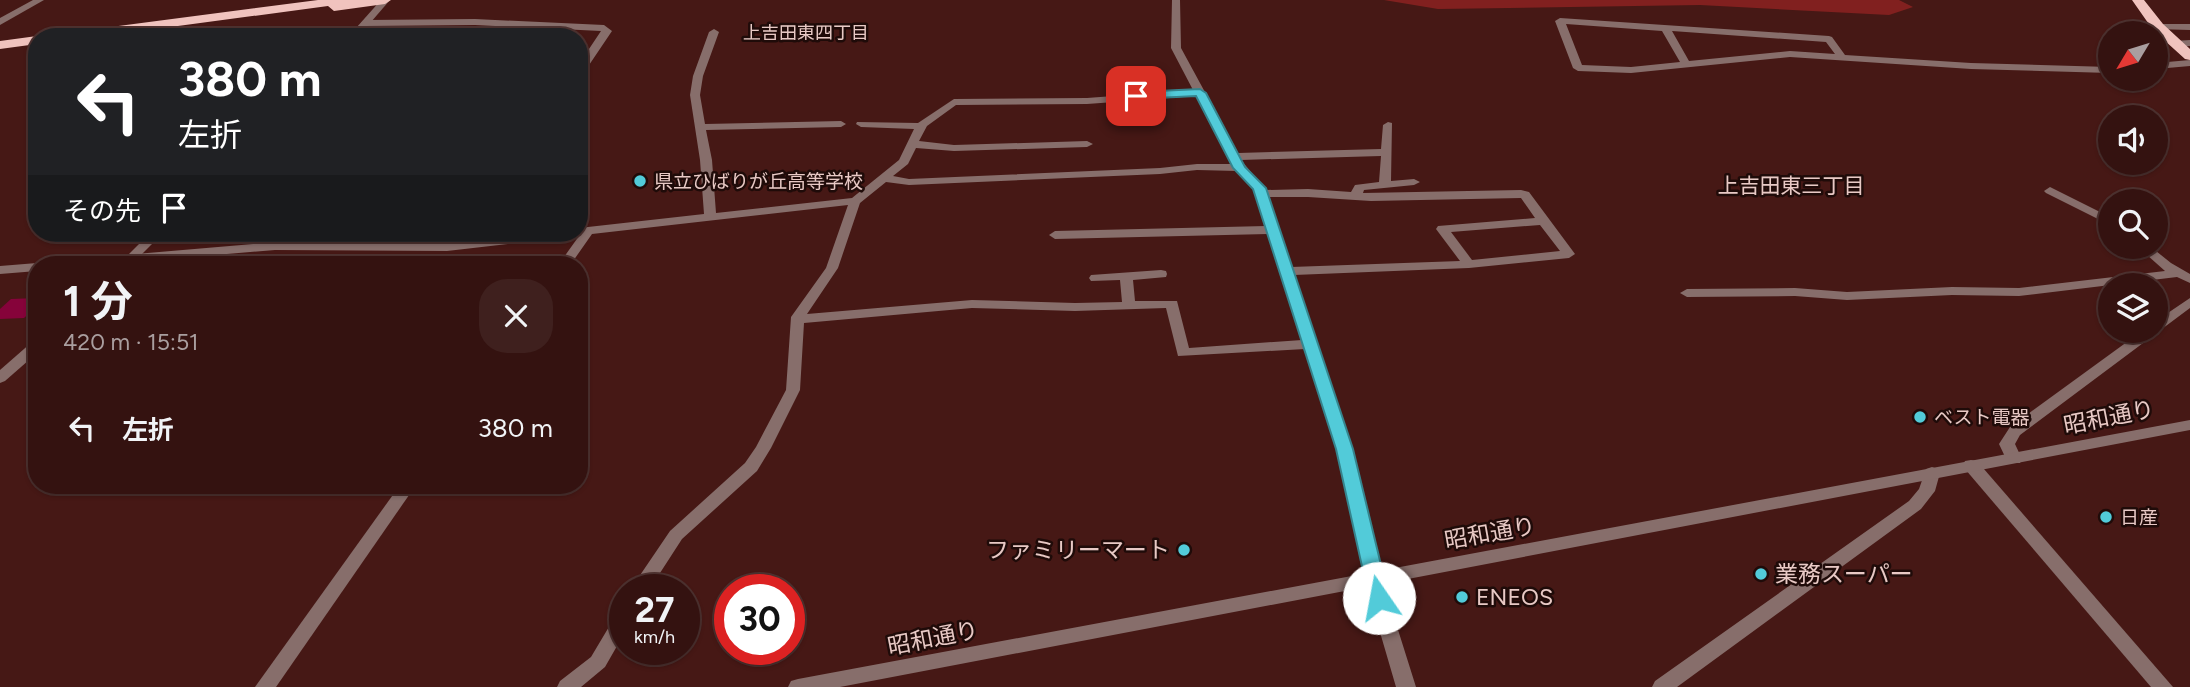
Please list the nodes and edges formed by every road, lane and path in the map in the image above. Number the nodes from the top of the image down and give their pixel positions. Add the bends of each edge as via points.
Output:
1 (40, 0) edge
2 (346, 0) edge
3 (385, 0) edge
4 (1176, 0) edge
5 (2138, 0) edge
6 (2154, 21) edge
7 (0, 22) edge
8 (366, 23) junction
9 (1665, 27) junction
10 (2168, 27) edge
11 (2190, 27) edge
12 (133, 28) edge
13 (174, 28) edge
14 (361, 28) edge
15 (714, 32) dead end
16 (1765, 34) junction
17 (2168, 38) edge
18 (28, 42) edge
19 (2174, 44) junction
20 (2190, 44) edge
21 (28, 46) edge
22 (0, 48) edge
23 (1780, 55) junction
24 (2190, 56) edge
25 (1842, 57) junction
26 (588, 59) edge
27 (2190, 63) edge
28 (1686, 65) junction
29 (2168, 65) edge
30 (2098, 70) edge
31 (1200, 93) junction
32 (841, 124) dead end
33 (861, 124) dead end
34 (1388, 125) dead end
35 (921, 126) junction
36 (702, 127) junction
37 (912, 144) junction
38 (1087, 144) dead end
39 (1387, 152) junction
40 (1237, 162) junction
41 (884, 178) junction
42 (1414, 182) dead end
43 (1385, 186) junction
44 (2050, 191) dead end
45 (1261, 194) junction
46 (1356, 195) junction
47 (855, 201) junction
48 (2098, 214) edge
49 (710, 218) junction
50 (1544, 221) junction
51 (1273, 230) junction
52 (588, 233) edge
53 (1055, 236) dead end
54 (148, 242) edge
55 (497, 242) edge
56 (134, 256) edge
57 (183, 256) edge
58 (2161, 259) edge
59 (1469, 264) junction
60 (28, 268) edge
61 (0, 270) edge
62 (1287, 271) junction
63 (1161, 274) dead end
64 (2184, 276) edge
65 (1096, 278) dead end
66 (1126, 278) junction
67 (1687, 293) dead end
68 (2190, 302) edge
69 (1129, 305) junction
70 (2168, 318) edge
71 (798, 319) junction
72 (2135, 343) edge
73 (1311, 344) junction
74 (28, 353) edge
75 (0, 378) edge
76 (2190, 425) edge
77 (2014, 458) junction
78 (1970, 465) junction
79 (1932, 473) junction
80 (402, 494) edge
81 (650, 574) edge
82 (1375, 577) junction
83 (609, 643) edge
84 (837, 683) edge
85 (265, 687) edge
86 (567, 687) edge
87 (798, 687) edge
88 (1406, 687) edge
89 (1662, 687) edge
90 (2163, 687) edge

1 - 7 street
2 - 12 highway
3 - 8 street
3 - 13 highway
4 - 31 street via 1176,48
5 - 6 highway
8 - 14 street
8 - 26 street via 604,28 607,31
9 - 16 street
9 - 28 street
9 - 28 street via 1560,21 1578,68
10 - 11 street
15 - 36 street via 695,94
16 - 23 street
16 - 25 street via 1829,38
17 - 19 highway
18 - 22 highway
19 - 20 street
19 - 24 highway
21 - 22 highway
23 - 25 street
23 - 28 street
25 - 30 street
27 - 29 street
31 - 35 street via 1087,101 954,102
31 - 40 street
32 - 36 street
33 - 35 street
34 - 39 street
35 - 37 street
36 - 49 street
37 - 38 street via 954,148
37 - 41 street via 904,162
39 - 40 street
39 - 43 street
40 - 41 street via 1160,171 909,182
40 - 45 street
41 - 47 street
42 - 43 street
43 - 46 street via 1359,187
44 - 48 street
45 - 46 street
45 - 51 street
46 - 50 street via 1521,194
47 - 49 street
47 - 71 street via 832,268
49 - 52 street
50 - 59 street via 1569,254
50 - 59 street via 1442,229
51 - 53 street
51 - 62 street
54 - 56 street
55 - 57 street via 447,247 275,246
58 - 64 street
59 - 62 street
60 - 61 street
62 - 73 street
63 - 66 street
64 - 67 street via 2020,292
65 - 66 street
66 - 69 street
68 - 70 street
69 - 71 street via 972,304
69 - 73 street via 1172,304 1183,353
71 - 81 street via 793,390 763,448 751,467 676,535
72 - 77 street via 2015,431 2007,444
73 - 82 street via 1345,449
74 - 75 street
76 - 77 street, 昭和通り
77 - 78 street, 昭和通り
78 - 79 street, 昭和通り
78 - 90 street
79 - 82 street, 昭和通り
79 - 89 street via 1927,491 1915,505
80 - 85 street
82 - 84 street, 昭和通り
82 - 88 street
83 - 86 street via 598,662
84 - 87 street, 昭和通り

